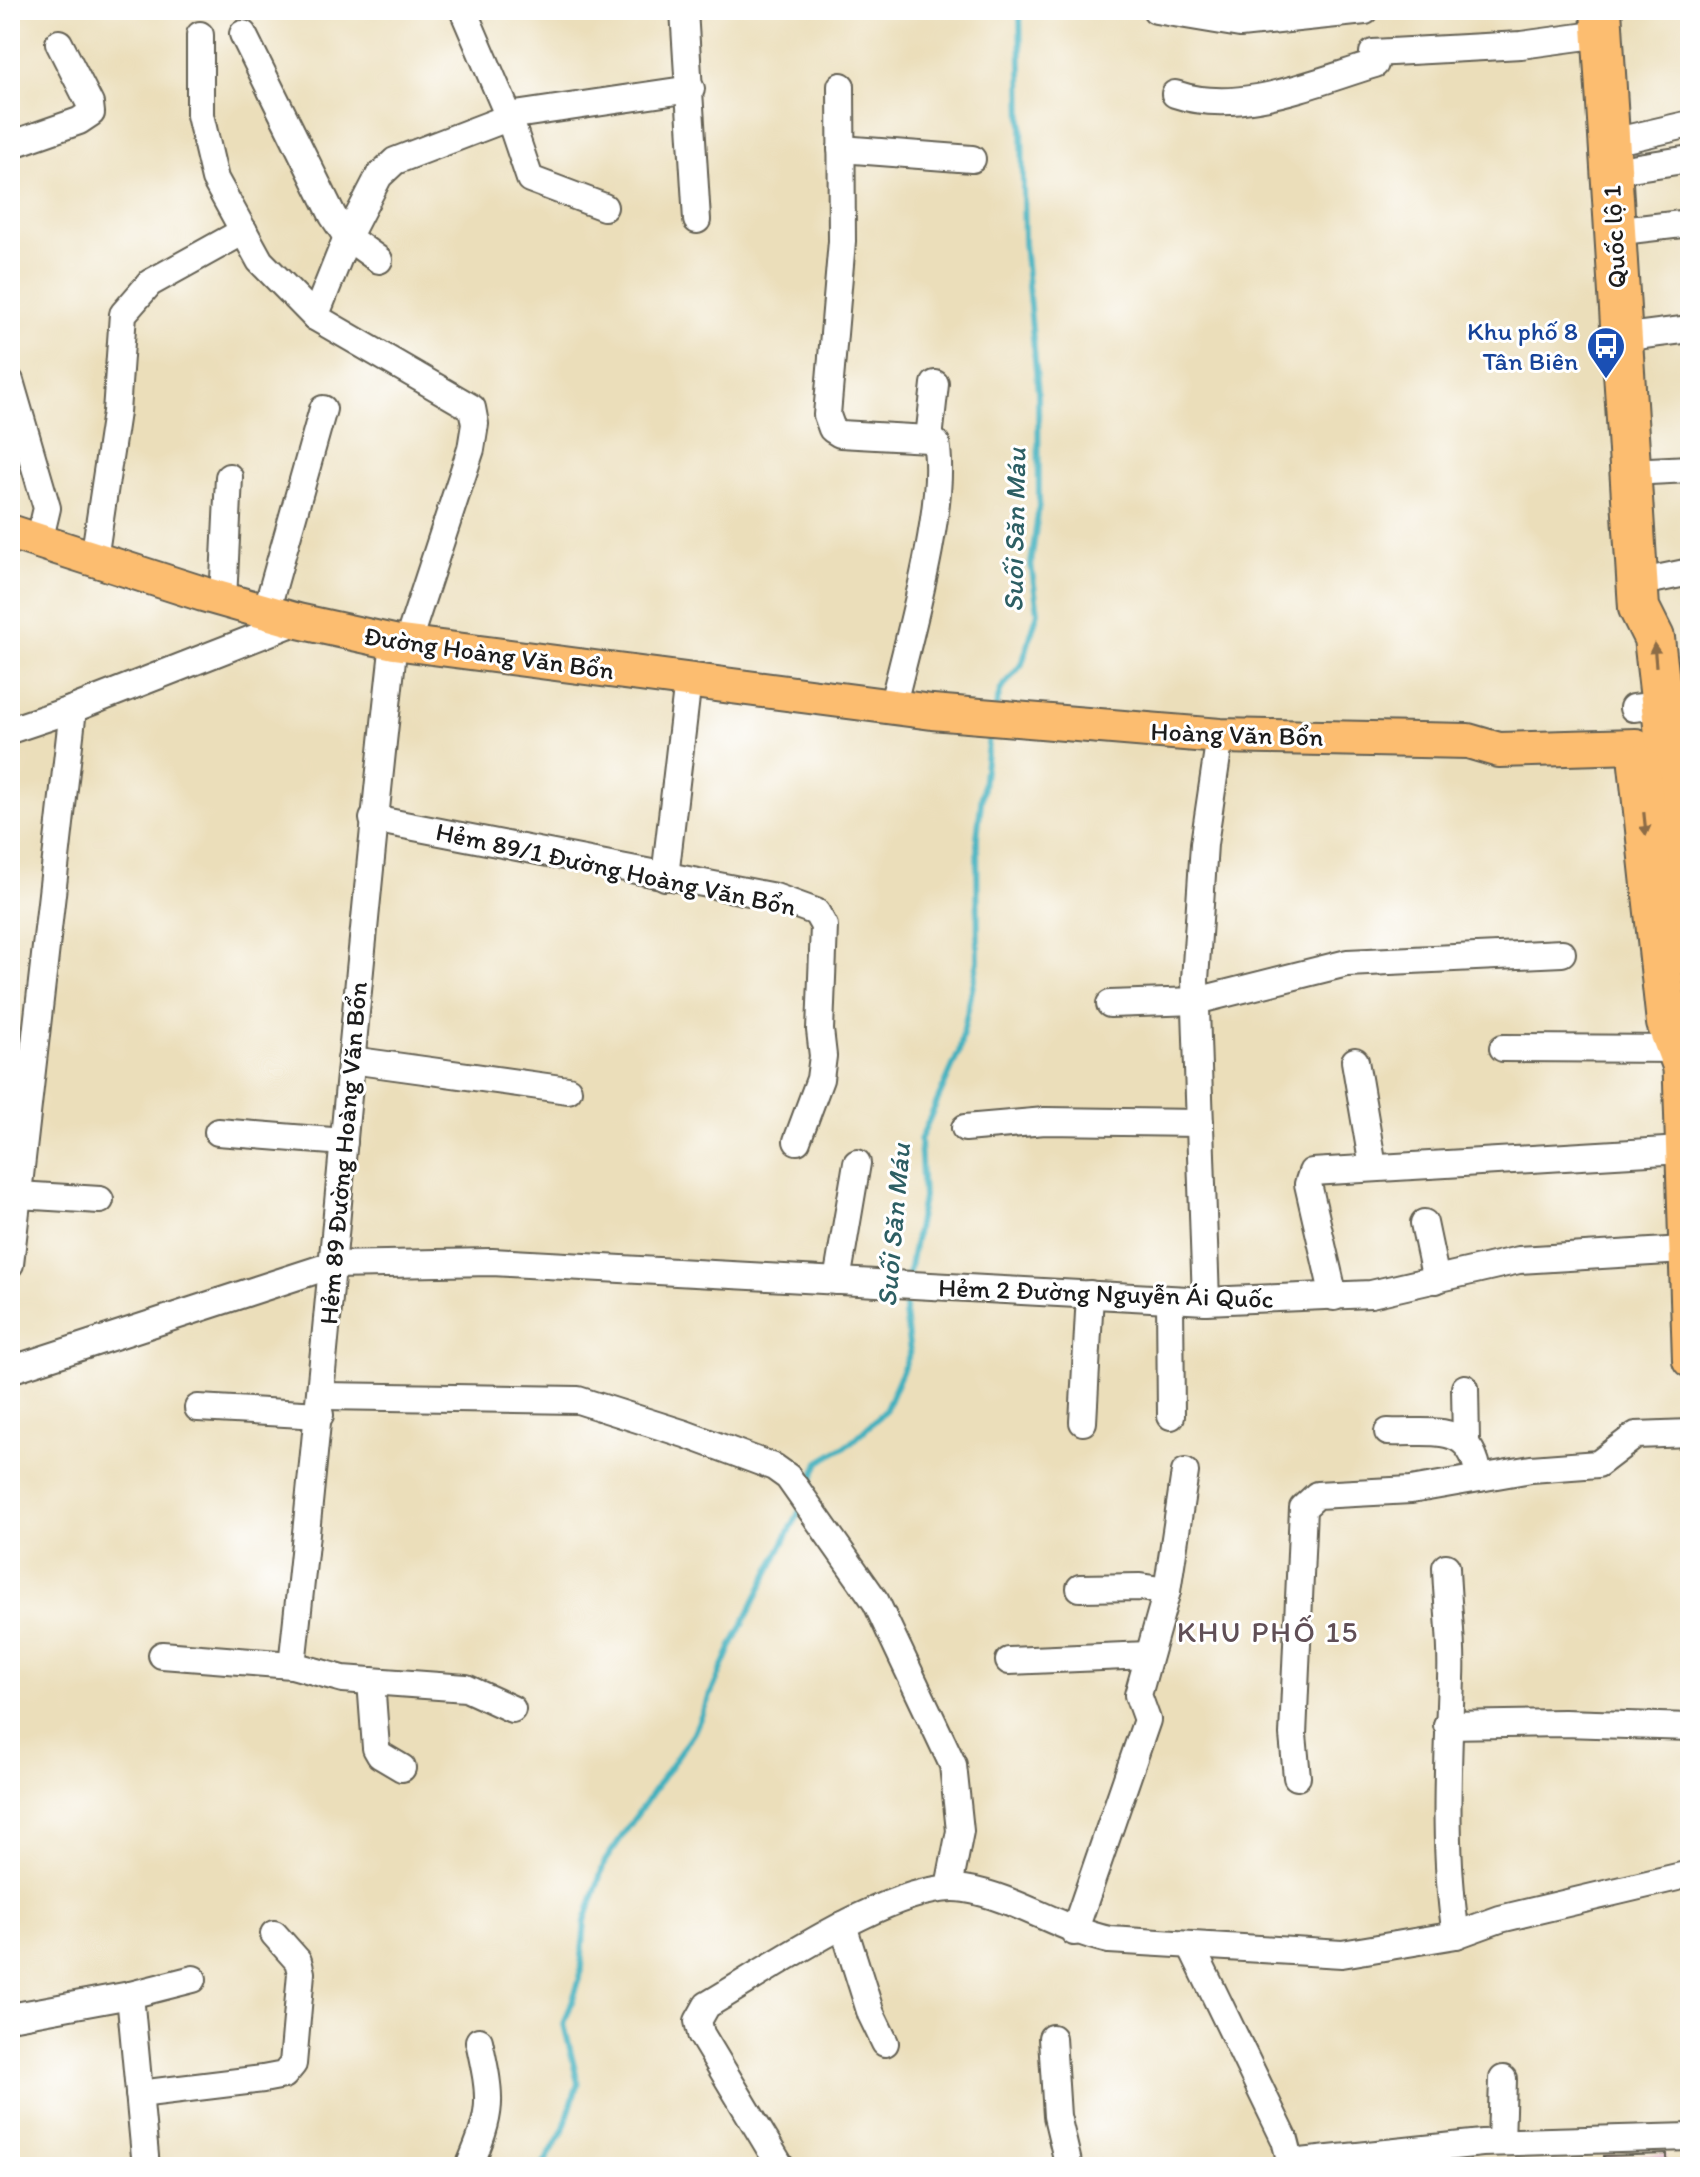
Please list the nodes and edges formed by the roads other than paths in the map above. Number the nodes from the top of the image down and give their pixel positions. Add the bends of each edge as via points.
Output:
1 (463, 10) edge
2 (684, 10) edge
3 (1156, 10) edge
4 (1365, 10) edge
5 (1240, 17) edge
6 (1602, 22) edge
7 (243, 34) dead end
8 (200, 35) dead end
9 (59, 43) dead end
10 (1375, 63) junction
11 (841, 86) dead end
12 (691, 89) junction
13 (1175, 94) dead end
14 (509, 117) junction
15 (1690, 124) edge
16 (10, 145) edge
17 (841, 149) junction
18 (1609, 157) junction
19 (972, 159) dead end
20 (1690, 159) edge
21 (604, 207) dead end
22 (697, 220) dead end
23 (1690, 223) edge
24 (244, 231) junction
25 (1613, 232) junction
26 (347, 237) junction
27 (379, 260) dead end
28 (315, 317) junction
29 (1690, 329) edge
30 (1620, 338) junction
31 (10, 381) edge
32 (935, 384) dead end
33 (323, 409) dead end
34 (929, 439) junction
35 (1690, 469) edge
36 (1629, 472) junction
37 (229, 477) dead end
38 (24, 537) edge
39 (94, 559) junction
40 (1690, 572) edge
41 (1638, 596) junction
42 (223, 600) junction
43 (282, 616) junction
44 (400, 643) junction
45 (688, 680) junction
46 (892, 708) junction
47 (73, 709) junction
48 (993, 718) joint
49 (1654, 723) edge
50 (10, 730) edge
51 (1220, 736) junction
52 (373, 819) junction
53 (665, 877) junction
54 (1690, 952) edge
55 (1562, 953) dead end
56 (1196, 1001) junction
57 (1110, 1004) dead end
58 (1503, 1048) dead end
59 (1687, 1055) edge
60 (351, 1060) junction
61 (1355, 1061) dead end
62 (568, 1090) dead end
63 (1200, 1123) junction
64 (965, 1128) dead end
65 (218, 1132) dead end
66 (797, 1141) dead end
67 (344, 1142) junction
68 (1682, 1150) junction
69 (857, 1163) dead end
70 (1373, 1167) junction
71 (18, 1195) junction
72 (100, 1200) dead end
73 (1424, 1223) dead end
74 (1686, 1240) edge
75 (10, 1264) edge
76 (332, 1265) junction
77 (1436, 1280) junction
78 (837, 1281) junction
79 (1090, 1294) junction
80 (1334, 1297) junction
81 (1170, 1300) junction
82 (1206, 1301) junction
83 (1689, 1350) edge
84 (10, 1370) edge
85 (1465, 1388) dead end
86 (321, 1406) junction
87 (198, 1408) dead end
88 (1171, 1416) dead end
89 (1083, 1422) dead end
90 (1388, 1432) dead end
91 (1690, 1433) edge
92 (1466, 1441) junction
93 (1185, 1472) dead end
94 (1479, 1478) junction
95 (1446, 1567) dead end
96 (1080, 1588) dead end
97 (1167, 1591) junction
98 (162, 1655) dead end
99 (1148, 1655) junction
100 (1009, 1661) dead end
101 (292, 1665) junction
102 (371, 1681) junction
103 (512, 1709) dead end
104 (1447, 1725) junction
105 (1690, 1727) edge
106 (402, 1768) dead end
107 (1297, 1777) dead end
108 (1690, 1874) edge
109 (949, 1887) junction
110 (843, 1925) junction
111 (1074, 1932) junction
112 (274, 1934) dead end
113 (1456, 1935) junction
114 (1191, 1946) junction
115 (193, 1979) dead end
116 (130, 1995) junction
117 (10, 2017) edge
118 (1052, 2038) dead end
119 (479, 2041) dead end
120 (885, 2043) dead end
121 (1503, 2079) dead end
122 (139, 2094) junction
123 (1690, 2137) edge
124 (1488, 2151) edge
125 (1292, 2165) edge
126 (146, 2167) edge
127 (469, 2167) edge
128 (781, 2167) edge
129 (1069, 2167) edge

1 - 14 street
2 - 12 street
3 - 5 street
4 - 5 street
4 - 10 street
6 - 10 street via 1521,45
6 - 18 highway, Quốc lộ 1
7 - 26 street
8 - 24 street via 200,115 215,179
9 - 16 street via 91,113
10 - 13 street via 1229,103 1201,103
11 - 17 street
12 - 14 street
12 - 22 street
14 - 21 street via 530,179
14 - 26 street via 395,161 379,176
15 - 18 street
17 - 19 street
17 - 34 street via 842,241 827,415 840,434
18 - 20 street
18 - 25 highway, Quốc lộ 1
23 - 25 street
24 - 28 street via 260,261
24 - 39 street via 150,283 123,314 116,412
25 - 30 highway, Quốc lộ 1
26 - 27 street
26 - 28 street
28 - 44 street, Hẻm 89 Đường Hoàng Văn Bổn via 472,408 471,449
29 - 30 street
30 - 36 highway, Quốc lộ 1
31 - 38 street via 47,508
32 - 34 street
33 - 43 street
34 - 46 street via 939,455 932,518
35 - 36 street
36 - 41 highway, Quốc lộ 1
37 - 42 street
38 - 39 main road, Đường Hoàng Văn Bổn
39 - 42 main road, Đường Hoàng Văn Bổn
40 - 41 street
41 - 49 highway, Quốc lộ 1 via 1654,638
42 - 43 main road, Đường Hoàng Văn Bổn
43 - 44 main road, Đường Hoàng Văn Bổn
43 - 47 street
44 - 45 main road, Đường Hoàng Văn Bổn
44 - 52 street, Hẻm 89 Đường Hoàng Văn Bổn
45 - 46 main road, Đường Hoàng Văn Bổn
45 - 53 street
46 - 48 main road, Đường Hoàng Văn Bổn
47 - 50 street
47 - 71 street
48 - 51 main road, Hoàng Văn Bổn
49 - 51 main road, Hoàng Văn Bổn via 1499,750 1468,741
49 - 54 highway, Quốc lộ 1
49 -> 59 highway, Quốc lộ 1 via 1667,1023
51 - 56 street via 1204,844
52 - 53 street, Hẻm 89/1 Đường Hoàng Văn Bổn
52 - 60 street, Hẻm 89 Đường Hoàng Văn Bổn
53 - 66 street, Hẻm 89/1 Đường Hoàng Văn Bổn via 775,897 816,912 824,926 823,1056
55 - 56 street via 1347,963
56 - 57 street
56 - 63 street
58 - 59 street
59 - 68 main road
60 - 62 street
60 - 67 street, Hẻm 89 Đường Hoàng Văn Bổn
61 - 70 street
63 - 64 street via 1045,1121
63 - 82 street
65 - 67 street
67 - 76 street, Hẻm 89 Đường Hoàng Văn Bổn
68 - 70 street
68 - 74 main road
69 - 78 street
70 - 80 street via 1318,1171 1309,1177
71 - 72 street
71 - 75 street
73 - 77 street
74 - 77 street, Hẻm 2 Đường Nguyễn Ái Quốc via 1519,1260
74 - 83 main road
76 - 78 street, Hẻm 2 Đường Nguyễn Ái Quốc via 492,1262
76 - 84 street, Hẻm 2 Đường Nguyễn Ái Quốc
76 - 86 street, Hẻm 89 Đường Hoàng Văn Bổn
77 - 80 street, Hẻm 2 Đường Nguyễn Ái Quốc
78 - 79 street, Hẻm 2 Đường Nguyễn Ái Quốc
79 - 81 street, Hẻm 2 Đường Nguyễn Ái Quốc
79 - 89 street
80 - 82 street, Hẻm 2 Đường Nguyễn Ái Quốc
81 - 82 street, Hẻm 2 Đường Nguyễn Ái Quốc
81 - 88 street
85 - 92 street
86 - 87 street
86 - 101 street, Hẻm 89 Đường Hoàng Văn Bổn
86 - 109 street via 578,1400 774,1467 803,1496 876,1602 953,1765 960,1831
90 - 92 street via 1453,1435
91 - 94 street via 1636,1435 1598,1464
92 - 94 street via 1476,1455
93 - 97 street
94 - 107 street via 1411,1490 1317,1495 1303,1508 1293,1735
95 - 104 street via 1451,1676
96 - 97 street
97 - 99 street
98 - 101 street
99 - 100 street
99 - 111 street via 1138,1695 1147,1720
101 - 102 street via 327,1677
102 - 103 street via 466,1688
102 - 106 street via 376,1748
104 - 105 street
104 - 113 street via 1449,1890
108 - 113 street via 1500,1919
109 - 110 street via 920,1892
109 - 111 street via 999,1900
110 - 120 street
110 - 128 street via 707,2005 698,2021
111 - 114 street
112 - 122 street via 298,1961 301,1973 293,2064 284,2075
113 - 114 street via 1342,1954
114 - 125 street via 1285,2140
115 - 116 street
116 - 117 street
116 - 122 street
118 - 129 street via 1057,2116
119 - 127 street via 491,2096 488,2122
121 - 124 street
122 - 126 street
123 - 124 street
124 - 125 street

